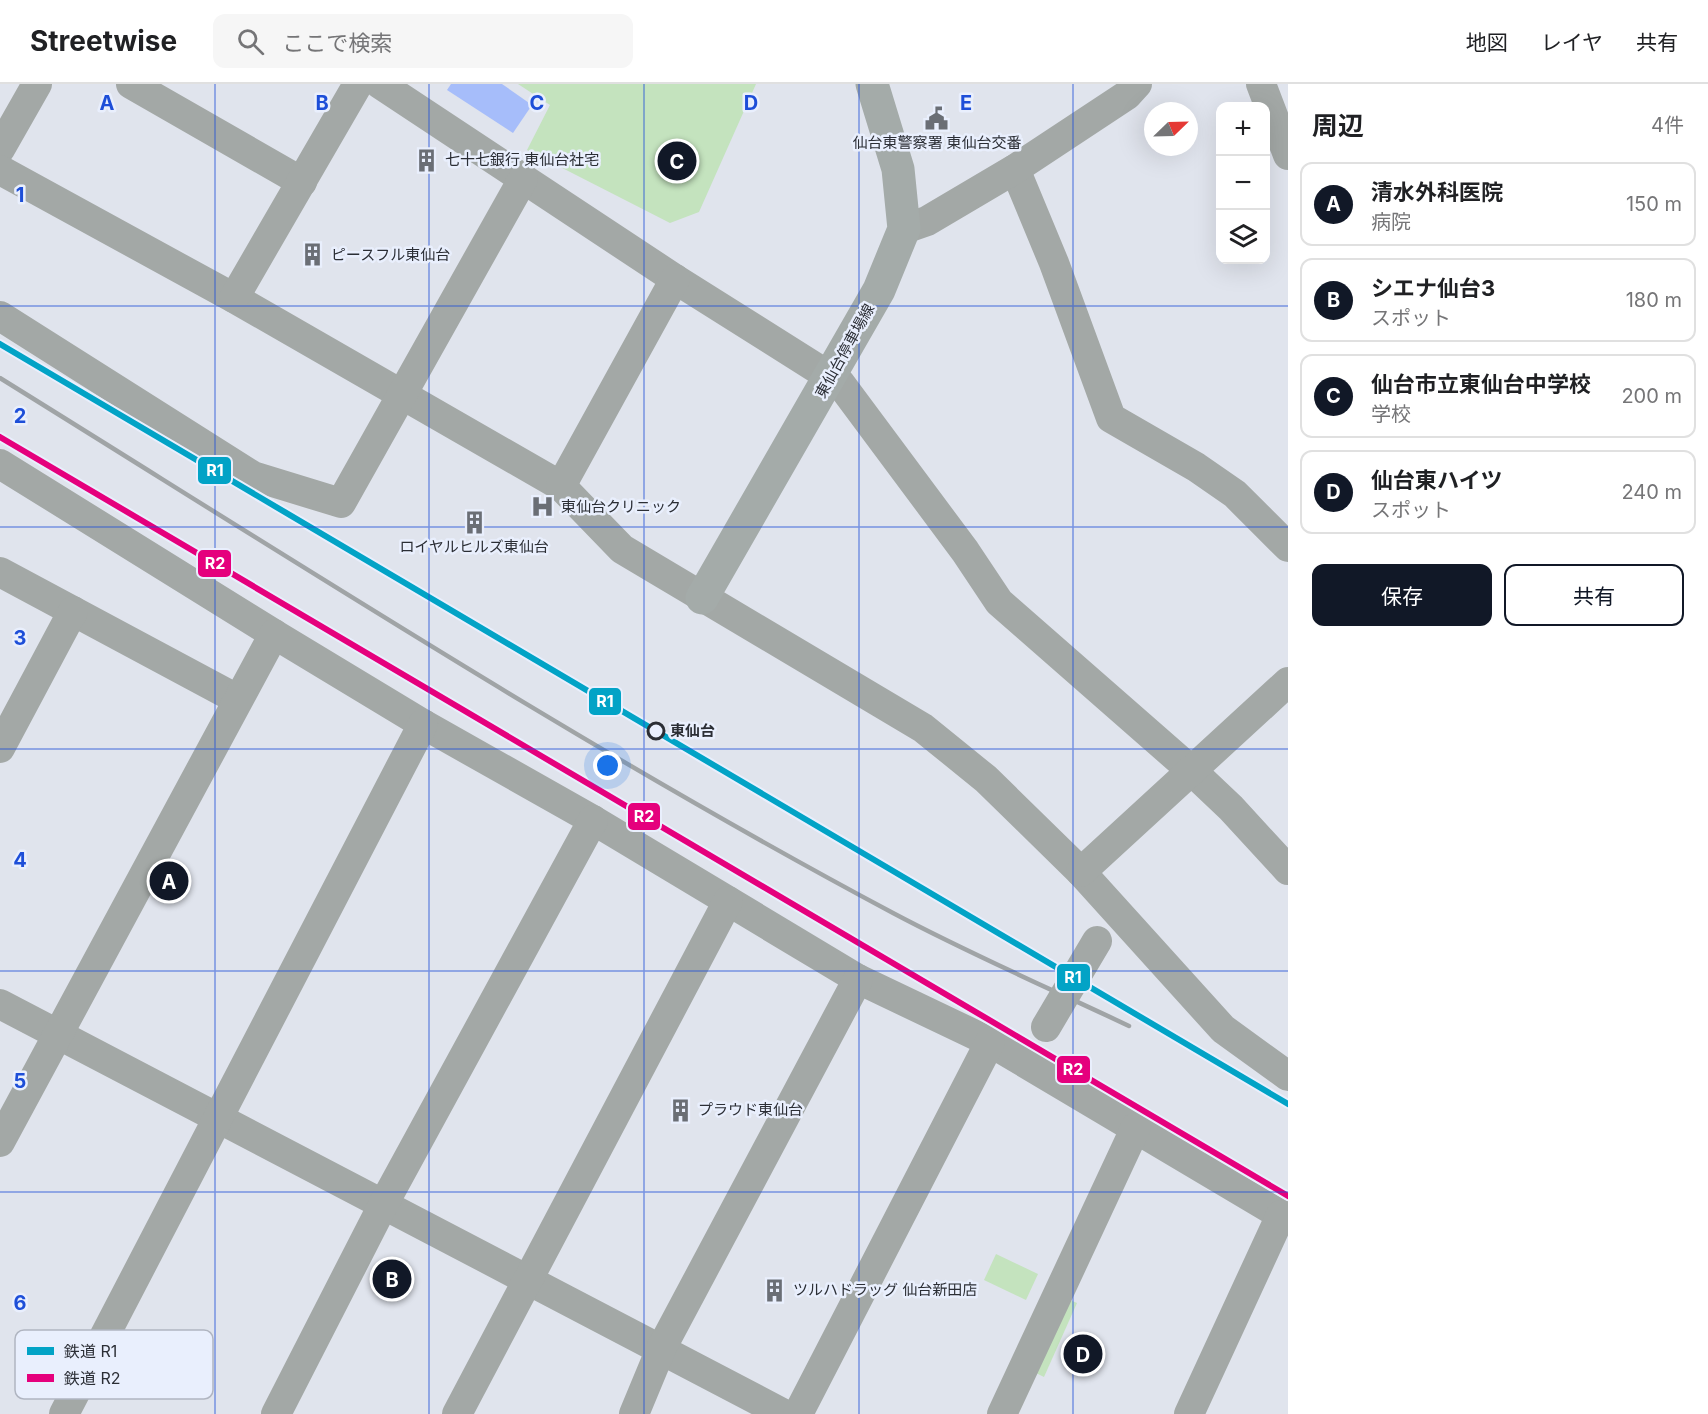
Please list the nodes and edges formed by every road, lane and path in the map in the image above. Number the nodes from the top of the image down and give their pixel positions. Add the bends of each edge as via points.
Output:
1 (37, 84) edge
2 (131, 84) edge
3 (358, 84) edge
4 (380, 84) edge
5 (872, 84) edge
6 (1137, 84) edge
7 (1261, 84) edge
8 (0, 149) edge
9 (1288, 154) edge
10 (1015, 169) junction
11 (0, 170) edge
12 (523, 179) junction
13 (302, 182) junction
14 (904, 229) junction
15 (675, 279) junction
16 (234, 298) junction
17 (0, 316) edge
18 (831, 376) junction
19 (403, 395) junction
20 (0, 464) edge
21 (561, 486) junction
22 (1288, 547) edge
23 (0, 572) edge
24 (702, 598) junction
25 (73, 611) junction
26 (274, 634) junction
27 (1288, 682) edge
28 (237, 699) junction
29 (423, 724) junction
30 (0, 747) edge
31 (1192, 771) junction
32 (593, 820) junction
33 (1288, 870) edge
34 (1082, 872) junction
35 (728, 902) junction
36 (1097, 941) dead end
37 (858, 979) junction
38 (0, 1004) edge
39 (1046, 1027) dead end
40 (57, 1034) junction
41 (990, 1042) junction
42 (1285, 1071) edge
43 (220, 1119) junction
44 (1136, 1127) junction
45 (0, 1142) edge
46 (384, 1204) junction
47 (1284, 1217) edge
48 (527, 1280) junction
49 (108, 1330) edge
50 (661, 1349) junction
51 (72, 1399) edge
52 (64, 1414) edge
53 (276, 1414) edge
54 (458, 1414) edge
55 (634, 1414) edge
56 (784, 1414) edge
57 (798, 1414) edge
58 (1002, 1414) edge
59 (1189, 1414) edge

1 - 8 street
2 - 13 street
3 - 13 street
4 - 12 street
5 - 14 main road, 東仙台停車場線 via 898,169
6 - 10 street via 1127,95
7 - 9 street
10 - 14 street via 927,221
10 - 22 street via 1111,418 1234,494
11 - 16 street
12 - 15 street
12 - 19 street
13 - 16 street
14 - 18 main road, 東仙台停車場線 via 879,290
15 - 18 street
15 - 21 street
16 - 19 street
17 - 19 street via 253,476 340,503
18 - 24 main road, 東仙台停車場線
18 - 31 street via 850,392 999,602
19 - 21 street
20 - 26 street
21 - 24 street via 622,549
23 - 25 street
24 - 34 street via 923,728 986,779
25 - 28 street
25 - 30 street
26 - 28 street
26 - 29 street
27 - 31 street
28 - 40 street
29 - 32 street
29 - 43 street
31 - 33 street
31 - 34 street
32 - 35 street
32 - 46 street
34 - 42 street via 1223,1029
35 - 37 street
35 - 48 street
36 - 39 street, bridge
37 - 41 street
37 - 50 street
38 - 40 street
40 - 43 street
40 - 45 street
41 - 44 street
41 - 57 street
43 - 46 street
43 - 49 street
44 - 47 street
44 - 58 street
46 - 48 street
46 - 53 street
47 - 59 street
48 - 50 street
48 - 54 street
50 - 55 street
50 - 56 street
51 - 52 street

